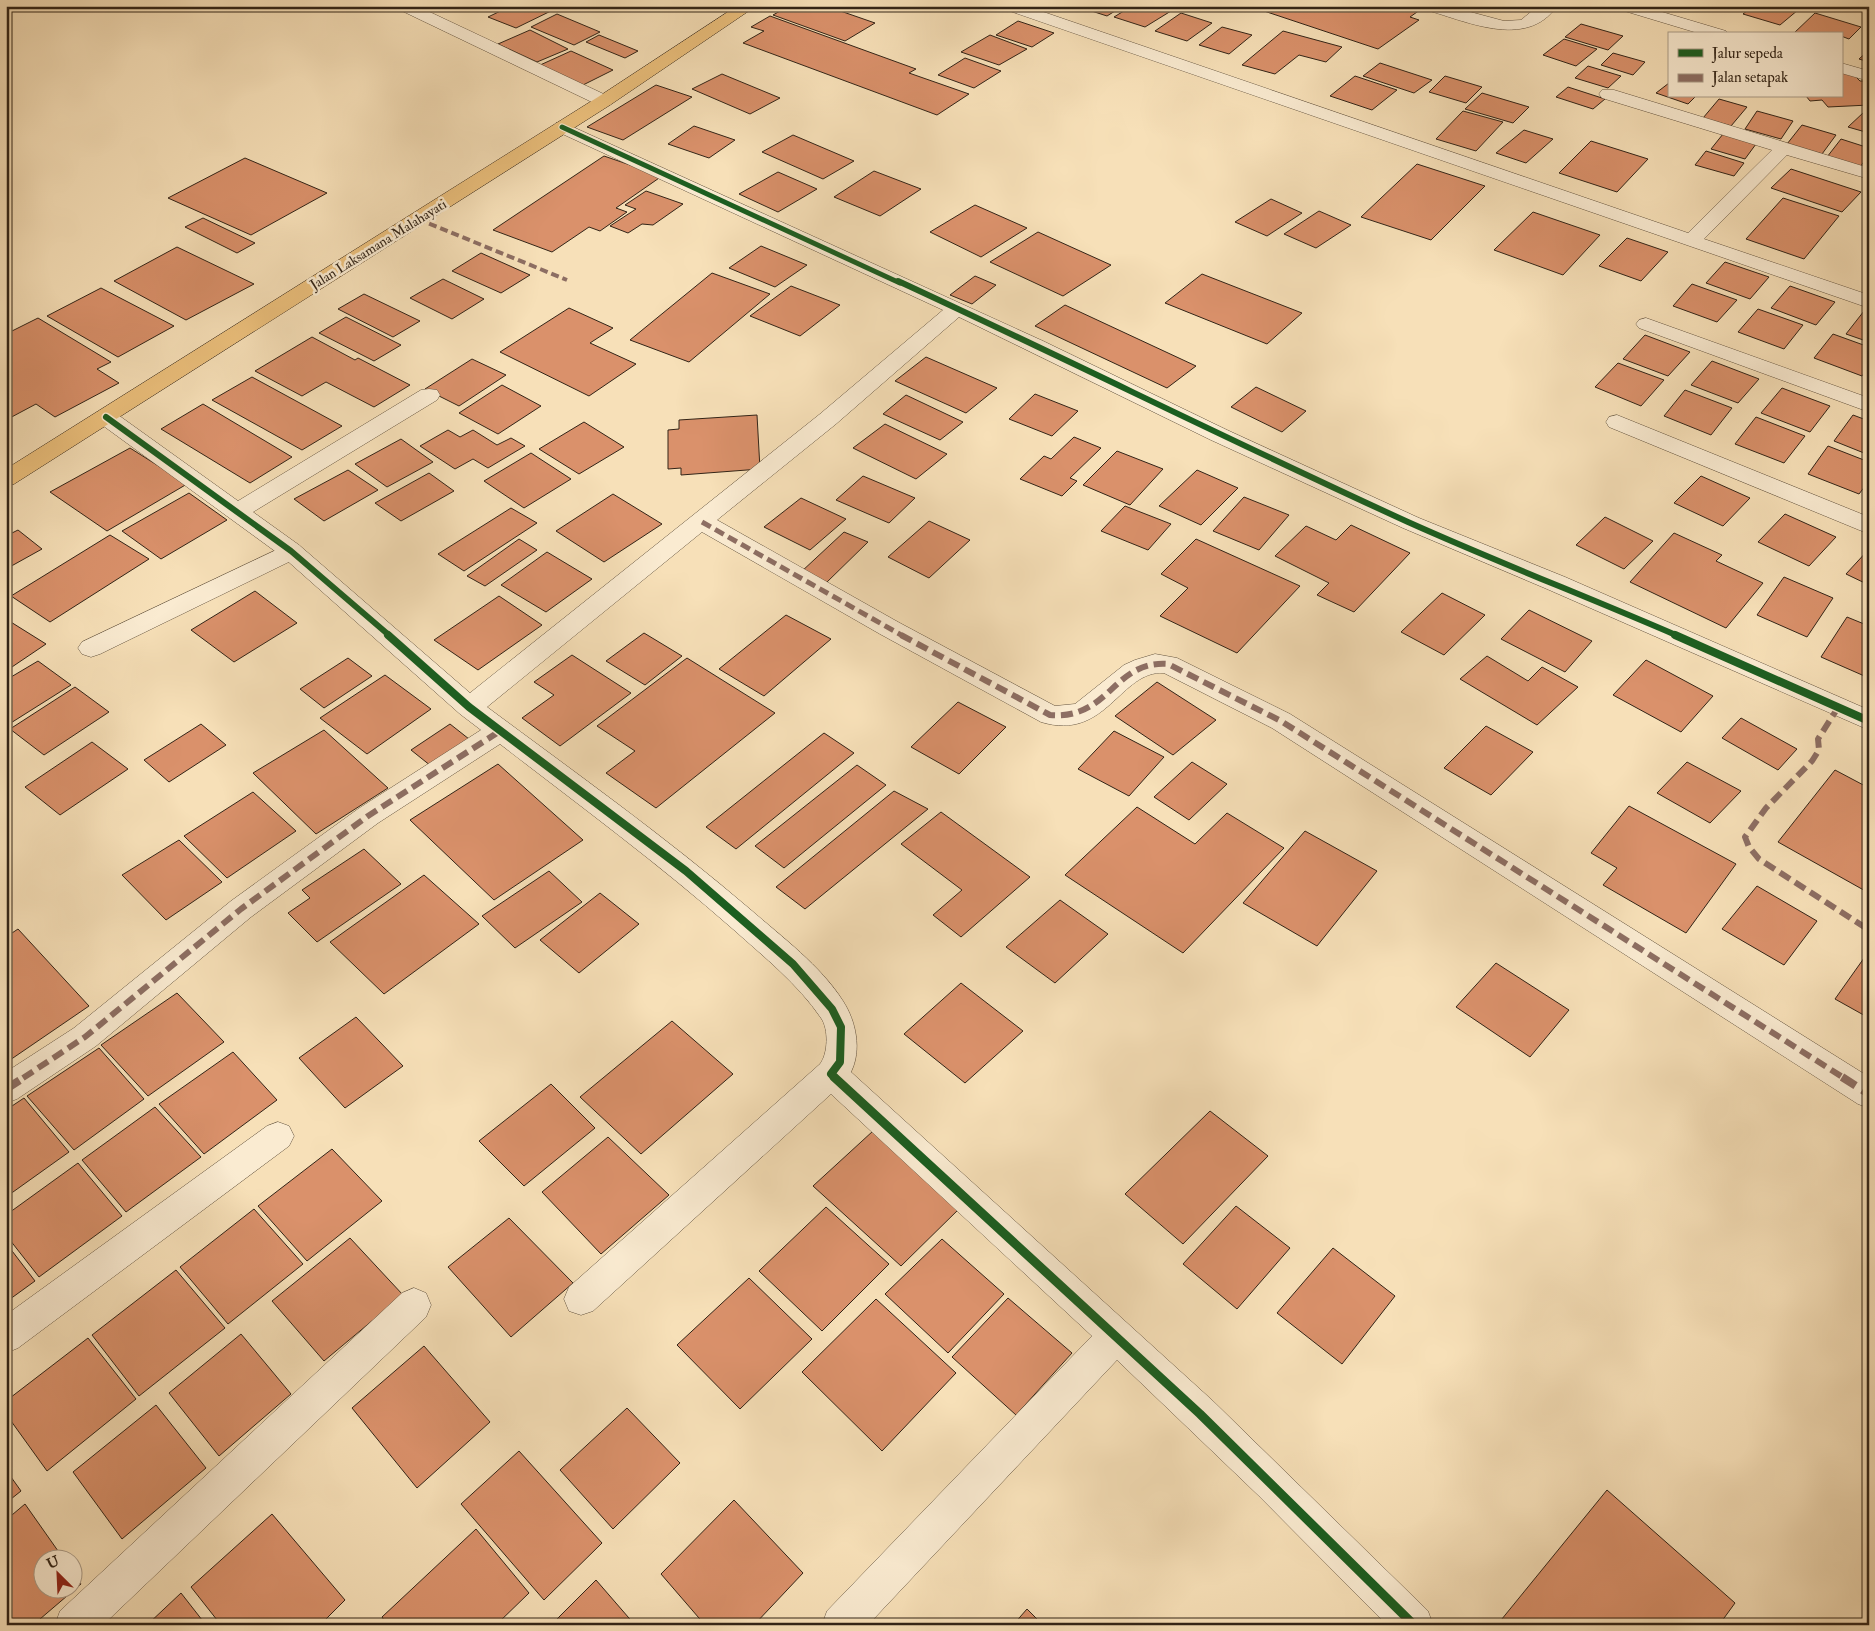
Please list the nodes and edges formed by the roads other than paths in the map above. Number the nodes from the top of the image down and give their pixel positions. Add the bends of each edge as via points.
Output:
1 (404, 6) edge
2 (748, 6) edge
3 (1010, 6) edge
4 (1429, 6) edge
5 (1549, 6) edge
6 (1624, 6) edge
7 (1713, 32) edge
8 (1842, 68) edge
9 (1869, 76) edge
10 (1608, 94) dead end
11 (604, 101) junction
12 (562, 127) junction
13 (1784, 148) junction
14 (1869, 174) edge
15 (1692, 240) junction
16 (1869, 302) edge
17 (957, 309) junction
18 (1646, 324) dead end
19 (429, 395) dead end
20 (1869, 406) edge
21 (106, 417) junction
22 (1617, 422) dead end
23 (6, 479) edge
24 (237, 512) junction
25 (702, 522) junction
26 (1869, 526) edge
27 (291, 551) junction
28 (91, 648) dead end
29 (469, 707) junction
30 (1869, 721) edge
31 (500, 731) junction
32 (831, 1074) junction
33 (6, 1089) edge
34 (1869, 1094) edge
35 (278, 1136) dead end
36 (581, 1299) dead end
37 (414, 1305) dead end
38 (6, 1336) edge
39 (1116, 1336) junction
40 (74, 1625) edge
41 (840, 1625) edge
42 (1414, 1625) edge

1 - 11 street
2 - 11 highway, Jalan Laksamana Malahayati
3 - 15 street
4 - 5 street via 1504,26 1525,24
6 - 7 street
8 - 9 street
10 - 13 street
11 - 12 highway, Jalan Laksamana Malahayati
12 - 17 street
12 - 21 highway, Jalan Laksamana Malahayati
13 - 14 street
13 - 15 street
15 - 16 street
17 - 25 street
17 - 30 street via 1411,523
18 - 20 street
19 - 24 street
21 - 23 highway, Jalan Laksamana Malahayati
21 - 24 street
22 - 26 street
24 - 27 street
25 - 29 street
25 - 34 street via 1050,715 1068,717 1085,711 1135,669 1156,662 1168,664 1281,721
27 - 28 street
27 - 29 street
29 - 31 street
31 - 32 street via 686,871 793,964 832,1009 841,1027 840,1062
31 - 33 street via 368,816 241,908 85,1037
32 - 36 street
32 - 39 street
35 - 38 street
37 - 40 street
39 - 41 street
39 - 42 street via 1361,1570

